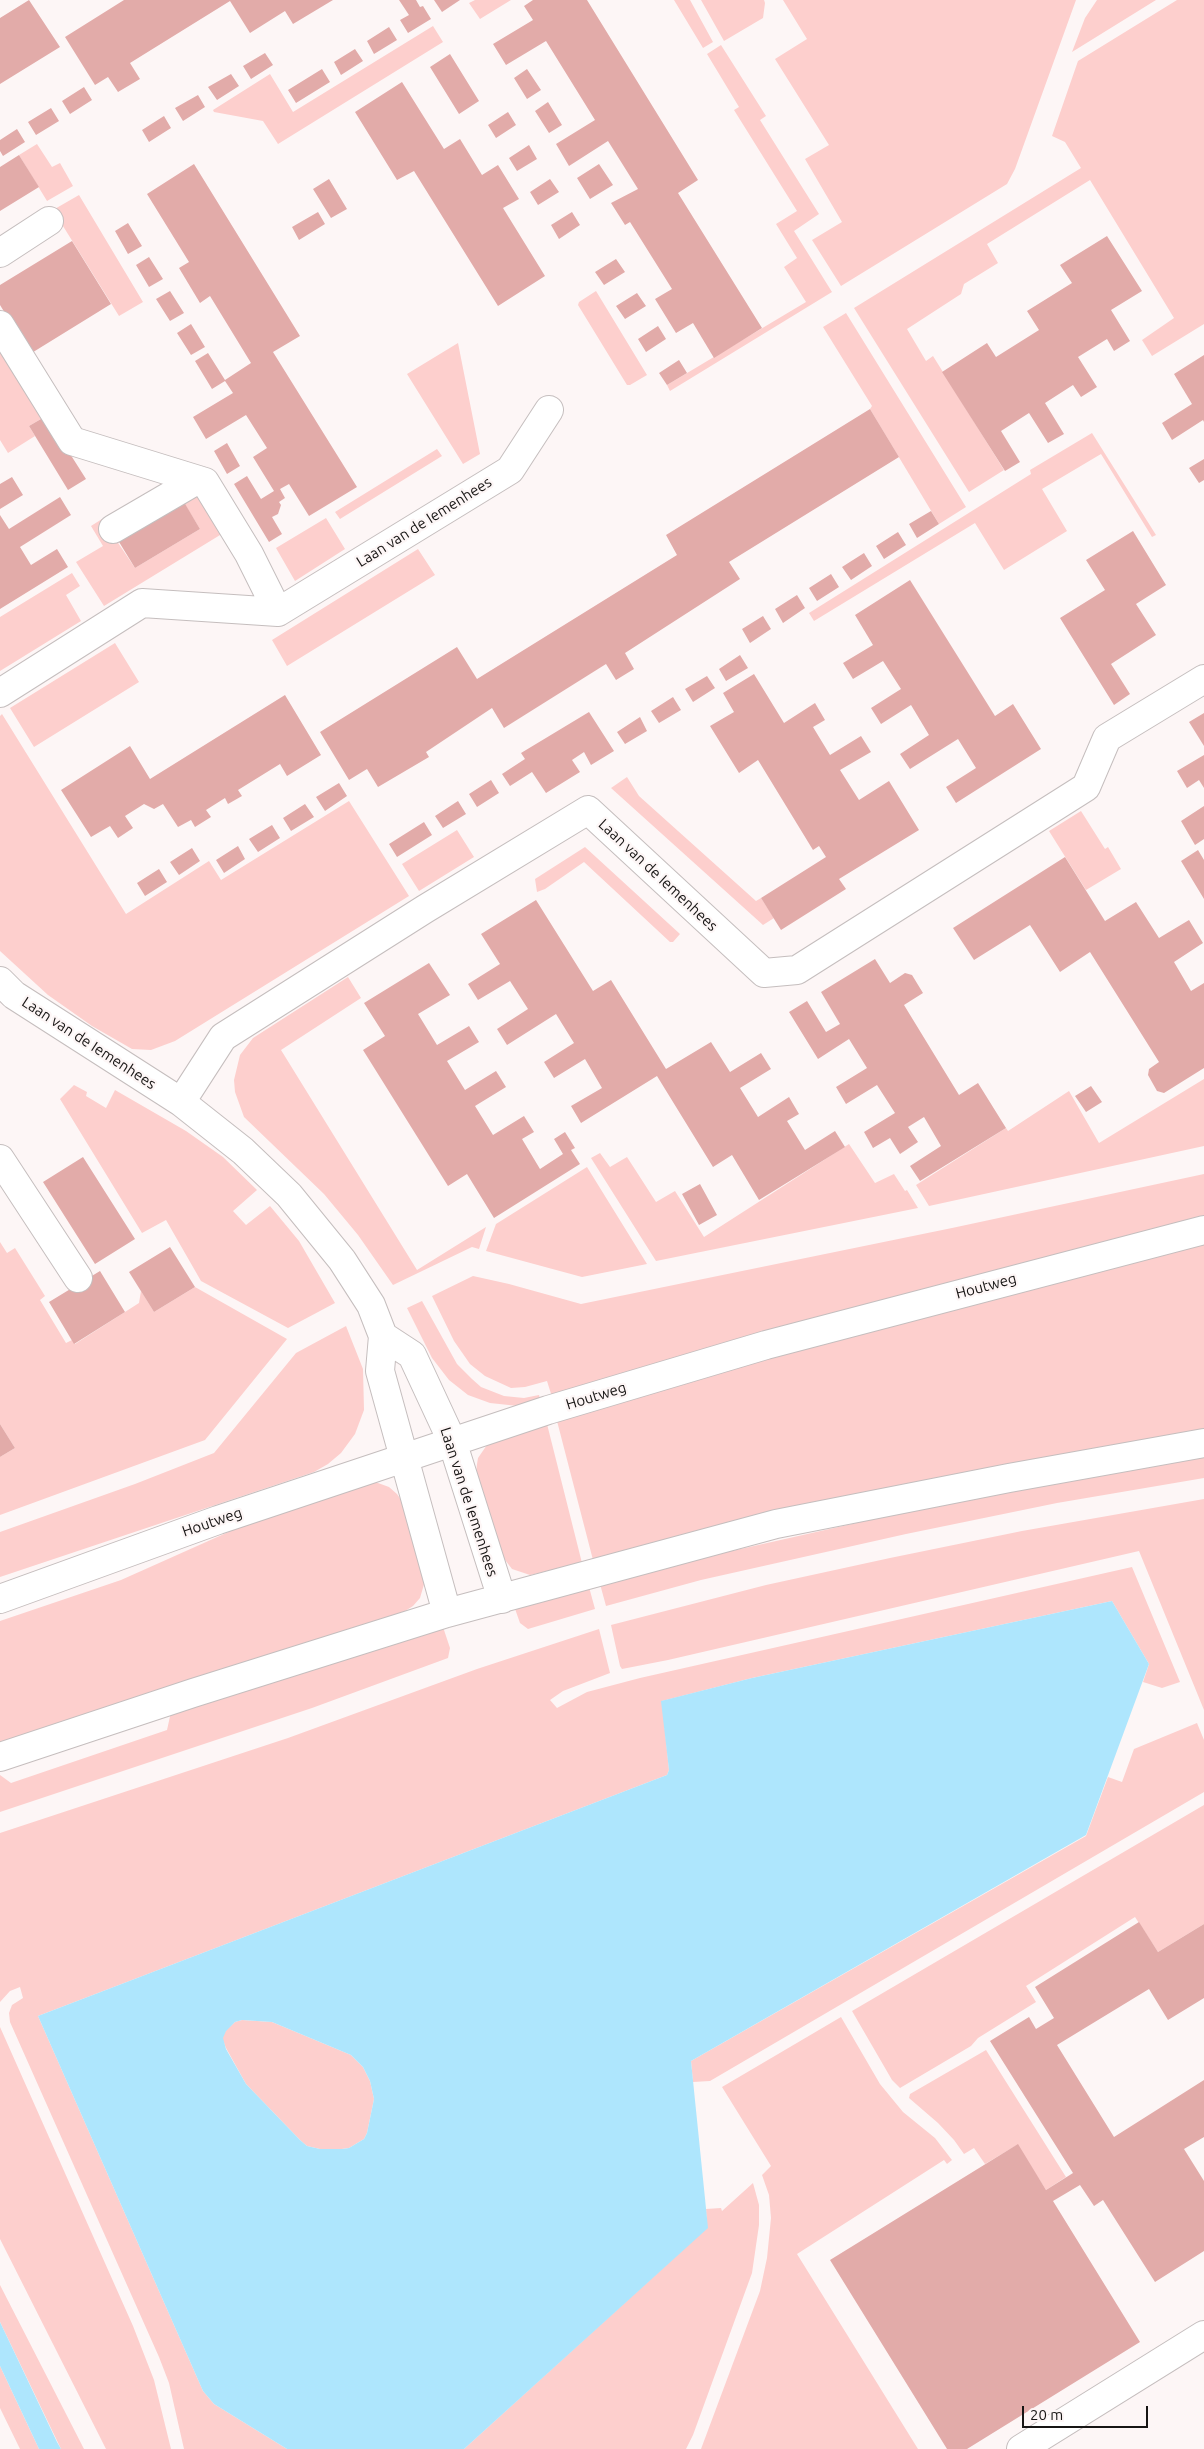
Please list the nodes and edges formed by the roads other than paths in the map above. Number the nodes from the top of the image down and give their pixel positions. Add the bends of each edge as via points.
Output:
1 (49, 221) dead end
2 (0, 253) edge
3 (0, 325) edge
4 (548, 410) dead end
5 (198, 480) junction
6 (113, 529) dead end
7 (278, 612) junction
8 (1204, 679) edge
9 (0, 693) edge
10 (5, 995) edge
11 (181, 1102) junction
12 (2, 1167) edge
13 (1204, 1230) edge
14 (78, 1278) dead end
15 (383, 1336) junction
16 (452, 1441) junction
17 (1204, 1443) edge
18 (402, 1458) junction
19 (0, 1598) edge
20 (502, 1599) junction
21 (447, 1613) junction
22 (0, 1757) edge
23 (1204, 2335) edge
24 (1021, 2449) edge

1 - 2 street
3 - 5 street via 72,441
4 - 7 street, Laan van de Iemenhees via 510,470
5 - 6 street
5 - 7 street via 205,482 249,554
7 - 9 street via 142,603
8 - 11 street, Laan van de Iemenhees via 1107,738 1086,787 797,970 764,973 588,810 224,1037
10 - 11 street, Laan van de Iemenhees
11 - 15 street, Laan van de Iemenhees via 243,1151 289,1195 342,1260 371,1305
12 - 14 street
13 - 16 street, Houtweg via 766,1345
15 - 16 street, Laan van de Iemenhees via 412,1355
15 - 18 street, Laan van de Iemenhees via 380,1371
16 - 18 street, Houtweg
16 - 20 street, Laan van de Iemenhees
17 - 20 street via 776,1524
18 - 19 street, Houtweg
18 - 21 street, Laan van de Iemenhees
20 - 21 street
21 - 22 street
23 - 24 street

